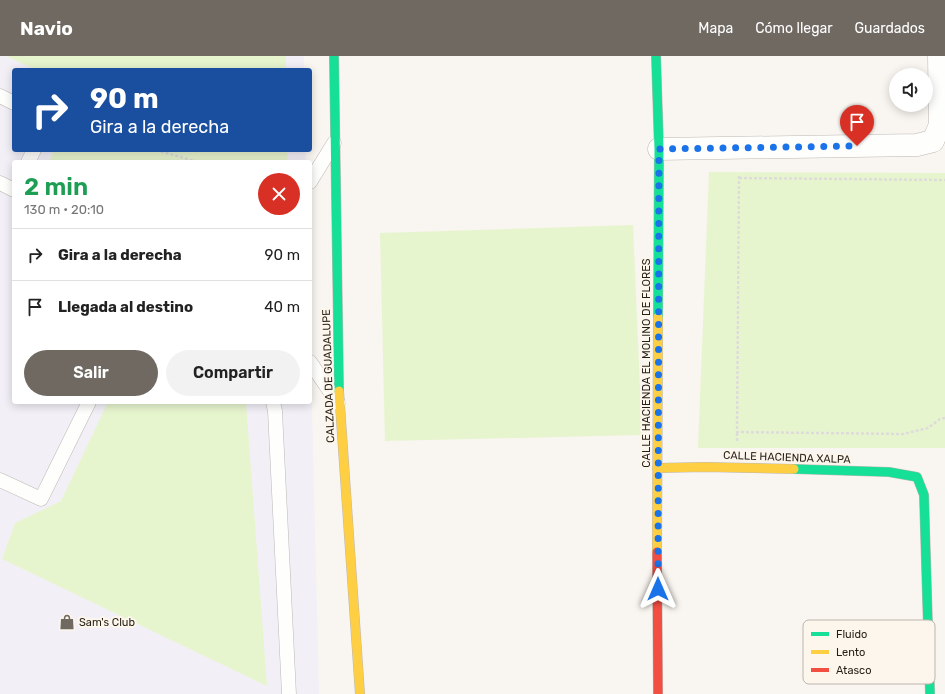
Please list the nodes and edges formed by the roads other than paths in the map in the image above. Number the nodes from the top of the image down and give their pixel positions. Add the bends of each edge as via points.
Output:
1 (334, 56) edge
2 (656, 56) edge
3 (939, 56) edge
4 (0, 96) edge
5 (12, 102) edge
6 (336, 141) junction
7 (659, 149) junction
8 (312, 179) edge
9 (0, 183) edge
10 (12, 189) edge
11 (312, 365) edge
12 (88, 404) edge
13 (273, 404) edge
14 (339, 404) junction
15 (657, 468) junction
16 (0, 480) edge
17 (928, 620) edge
18 (930, 684) edge
19 (289, 694) edge
20 (360, 694) edge
21 (658, 694) edge
22 (930, 694) edge

1 - 6 street, CALZADA DE GUADALUPE
2 - 7 street, CALLE HACIENDA EL MOLINO DE FLORES
3 - 7 street via 940,124 933,141 917,145
4 - 5 lane
6 - 8 lane
6 - 14 street, CALZADA DE GUADALUPE
7 - 15 street, CALLE HACIENDA EL MOLINO DE FLORES
9 - 10 lane
11 - 14 lane
12 - 16 lane via 41,499
13 - 19 lane
14 - 20 street, CALZADA DE GUADALUPE
15 - 17 street, CALLE HACIENDA XALPA via 889,472 916,477 924,495
15 - 21 street, CALLE HACIENDA EL MOLINO DE FLORES
18 - 22 street, CALLE HACIENDA XALPA

